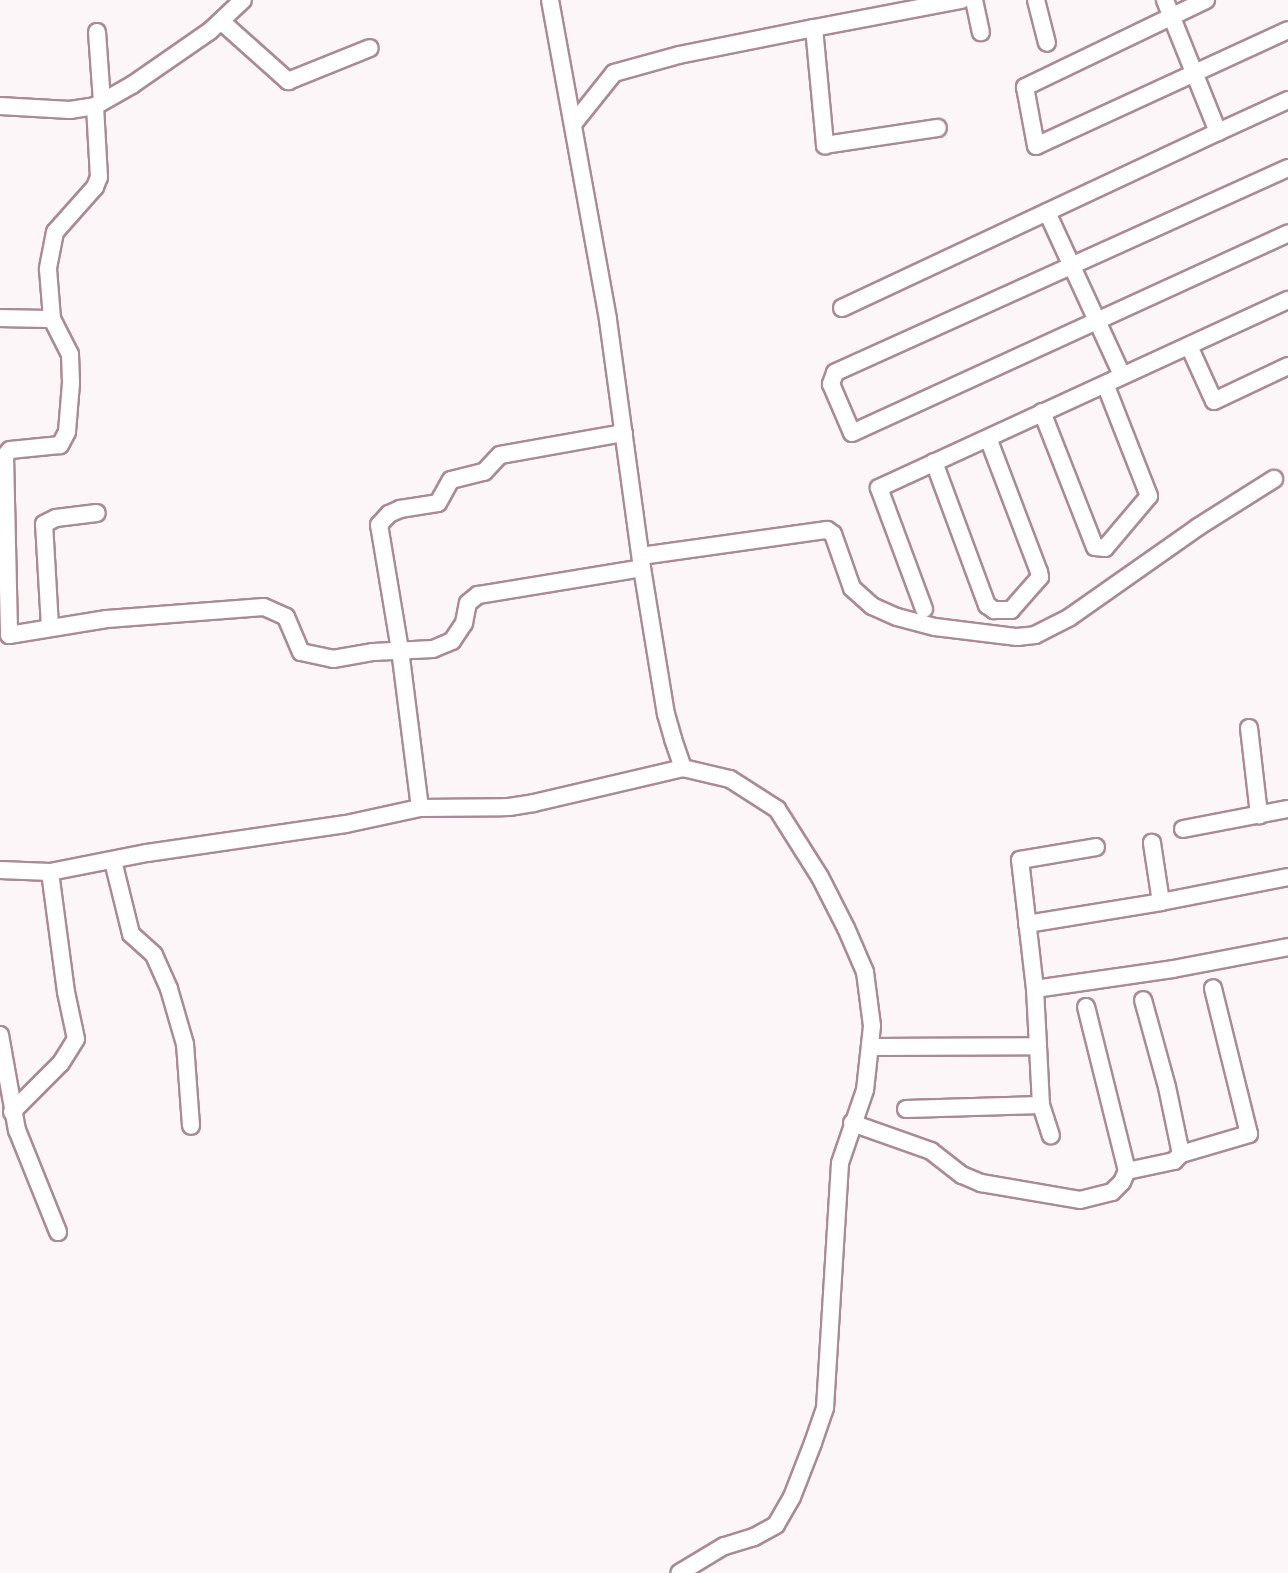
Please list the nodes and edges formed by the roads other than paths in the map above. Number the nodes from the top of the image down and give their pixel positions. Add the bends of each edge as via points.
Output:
1 (243, 0) edge
2 (550, 0) edge
3 (961, 0) edge
4 (974, 0) edge
5 (1036, 0) edge
6 (1165, 0) edge
7 (1206, 0) edge
8 (1172, 16) junction
9 (222, 22) junction
10 (814, 28) junction
11 (1288, 30) edge
12 (97, 32) dead end
13 (981, 32) dead end
14 (1047, 43) dead end
15 (370, 48) dead end
16 (1194, 73) junction
17 (1288, 100) edge
18 (99, 104) junction
19 (0, 106) edge
20 (574, 122) junction
21 (938, 128) dead end
22 (1218, 132) junction
23 (1288, 168) edge
24 (1047, 212) junction
25 (1288, 233) edge
26 (1073, 267) junction
27 (1288, 300) edge
28 (842, 308) dead end
29 (0, 318) edge
30 (52, 319) junction
31 (1097, 322) junction
32 (1188, 346) junction
33 (1288, 366) edge
34 (1122, 375) junction
35 (1105, 384) junction
36 (1042, 412) junction
37 (624, 433) junction
38 (988, 438) junction
39 (934, 462) junction
40 (1274, 479) dead end
41 (97, 513) dead end
42 (641, 562) junction
43 (924, 608) dead end
44 (50, 627) junction
45 (4, 636) edge
46 (400, 650) junction
47 (1249, 728) dead end
48 (683, 768) junction
49 (420, 808) junction
50 (1288, 809) edge
51 (1259, 815) junction
52 (1183, 829) dead end
53 (1152, 843) dead end
54 (1096, 847) dead end
55 (113, 861) junction
56 (0, 870) edge
57 (50, 872) junction
58 (1288, 877) edge
59 (1161, 902) junction
60 (1027, 923) junction
61 (1288, 947) edge
62 (1213, 988) dead end
63 (1035, 989) junction
64 (1143, 1000) dead end
65 (1086, 1007) dead end
66 (0, 1035) edge
67 (1038, 1046) junction
68 (872, 1047) junction
69 (1041, 1105) junction
70 (906, 1108) dead end
71 (12, 1112) junction
72 (852, 1124) junction
73 (191, 1126) dead end
74 (1051, 1135) dead end
75 (1181, 1154) junction
76 (1127, 1171) junction
77 (58, 1232) dead end
78 (679, 1573) edge

1 - 9 street
2 - 20 street
3 - 10 street
4 - 13 street
5 - 14 street
6 - 8 street
7 - 8 street
8 - 16 street
8 - 16 street via 1025,87 1036,146
9 - 15 street via 288,81
9 - 18 street
10 - 20 street via 679,55 614,74
10 - 21 street via 825,145
11 - 16 street
12 - 18 street
16 - 22 street
17 - 22 street
18 - 19 street via 70,110
18 - 30 street via 99,177 51,243 48,290
20 - 37 street
22 - 24 street
23 - 26 street
24 - 26 street
24 - 28 street
25 - 31 street
26 - 31 street
26 - 31 street via 835,373 831,384 852,433
27 - 32 street
29 - 30 street
30 - 45 street via 70,354 69,424 60,444 10,450 5,456
31 - 34 street
32 - 33 street via 1214,401
32 - 34 street
34 - 35 street
35 - 36 street
35 - 36 street via 1149,496 1105,548 1095,547
36 - 38 street
37 - 42 street
37 - 46 street via 500,455 484,472 452,480 438,503 400,509 383,518 379,525
38 - 39 street
38 - 39 street via 1040,577 1012,610 994,610 987,605
39 - 43 street via 879,488
40 - 42 street via 1070,617 1035,635 935,627 872,606 851,585 833,534 827,530
41 - 44 street via 44,524
42 - 46 street via 478,595 468,603 464,623 452,641 433,649
42 - 48 street via 666,714
44 - 45 street
44 - 46 street via 264,607 286,617 301,652 333,659
46 - 49 street
47 - 51 street
48 - 49 street via 509,807
48 - 68 street via 730,779 777,809 820,877 865,972
49 - 55 street
50 - 51 street
51 - 52 street
53 - 59 street
54 - 60 street via 1020,860
55 - 57 street
55 - 73 street via 131,934 153,955 169,989 185,1044
56 - 57 street
57 - 71 street via 76,1039 61,1063
58 - 59 street
59 - 60 street
60 - 63 street
61 - 63 street via 1173,970
62 - 75 street via 1250,1134
63 - 67 street
64 - 75 street
65 - 76 street
66 - 71 street
67 - 68 street
67 - 69 street
68 - 72 street via 865,1090
69 - 70 street
69 - 74 street
71 - 77 street
72 - 76 street via 926,1148 970,1180 998,1188 1091,1199 1118,1188
72 - 78 street via 840,1163 825,1408 792,1497 776,1525 724,1546
75 - 76 street via 1174,1161

